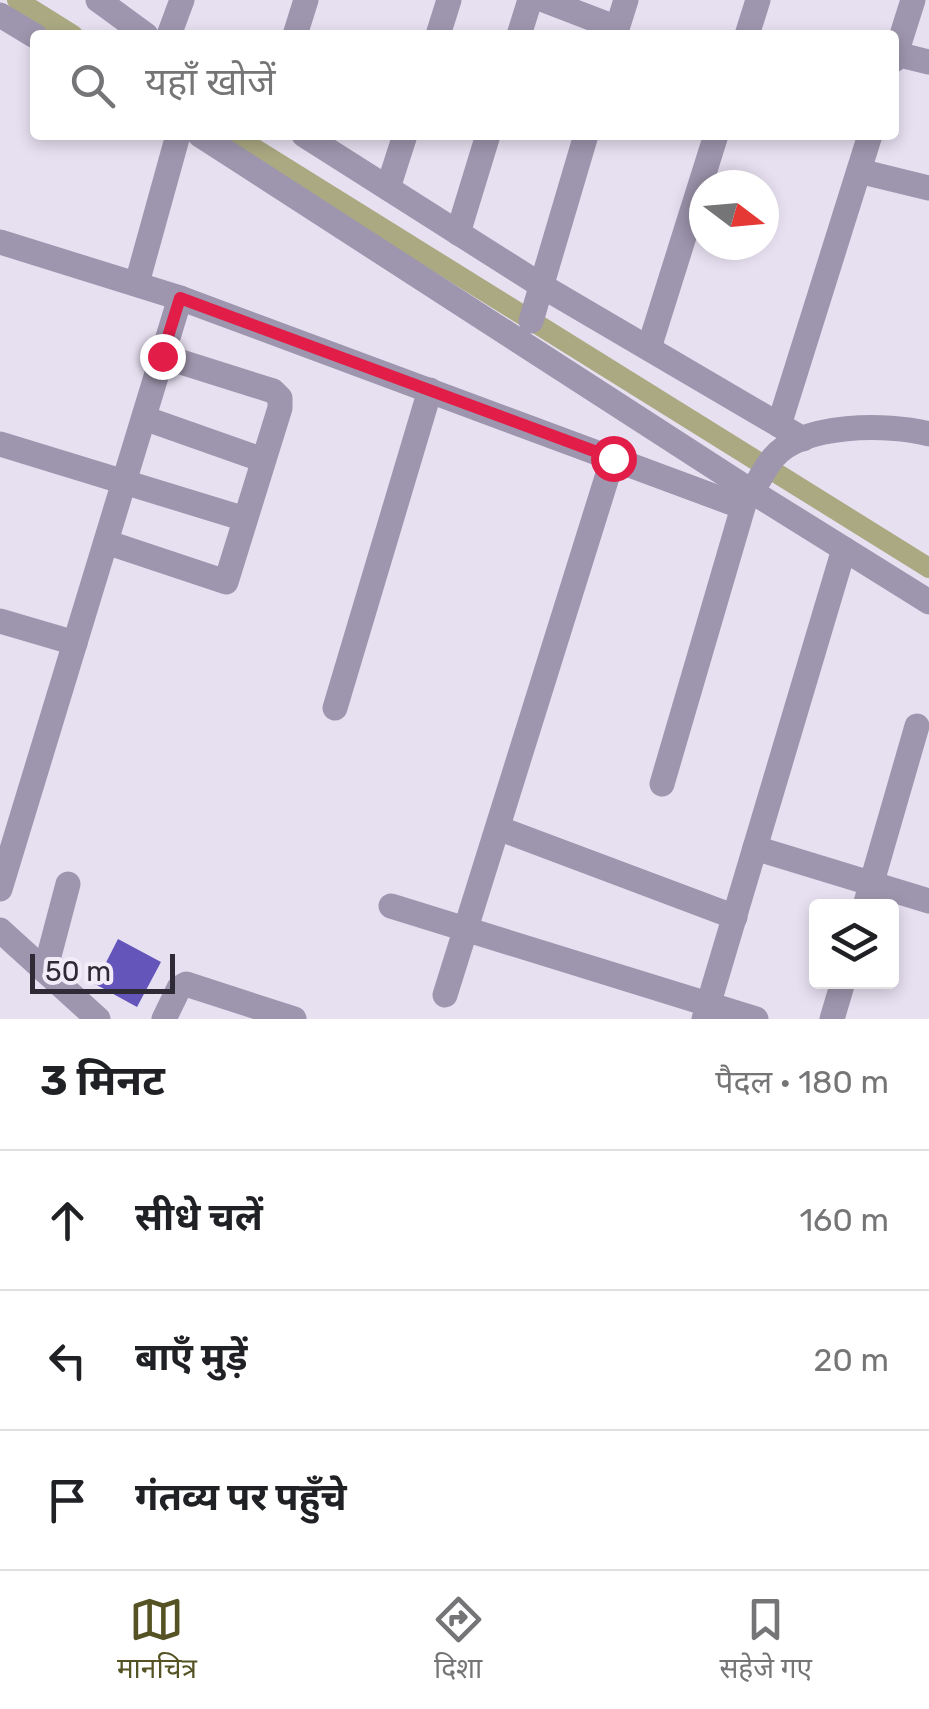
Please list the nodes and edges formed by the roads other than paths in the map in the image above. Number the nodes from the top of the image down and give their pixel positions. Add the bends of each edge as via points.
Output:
1 (98, 0) edge
2 (182, 0) edge
3 (306, 0) edge
4 (449, 0) edge
5 (530, 0) edge
6 (544, 0) edge
7 (626, 0) edge
8 (758, 0) edge
9 (913, 0) edge
10 (0, 15) edge
11 (139, 30) edge
12 (171, 30) edge
13 (297, 30) edge
14 (440, 30) edge
15 (521, 30) edge
16 (612, 30) edge
17 (617, 30) edge
18 (749, 30) edge
19 (30, 33) edge
20 (899, 44) edge
21 (899, 58) edge
22 (929, 62) edge
23 (177, 140) edge
24 (208, 140) edge
25 (312, 140) edge
26 (403, 140) edge
27 (486, 140) edge
28 (585, 140) edge
29 (714, 140) edge
30 (868, 140) edge
31 (859, 171) junction
32 (388, 188) junction
33 (929, 188) edge
34 (458, 233) junction
35 (0, 242) edge
36 (137, 283) junction
37 (542, 286) junction
38 (180, 298) junction
39 (531, 321) dead end
40 (649, 348) junction
41 (162, 356) junction
42 (430, 390) junction
43 (144, 418) junction
44 (779, 424) junction
45 (929, 434) edge
46 (803, 439) junction
47 (0, 444) edge
48 (613, 458) junction
49 (263, 460) junction
50 (124, 482) junction
51 (750, 493) junction
52 (245, 520) junction
53 (106, 542) junction
54 (844, 549) junction
55 (929, 602) edge
56 (0, 621) edge
57 (75, 643) junction
58 (335, 708) dead end
59 (917, 726) dead end
60 (662, 784) dead end
61 (498, 828) junction
62 (755, 848) junction
63 (68, 884) dead end
64 (0, 889) edge
65 (868, 895) edge
66 (929, 901) edge
67 (391, 906) dead end
68 (735, 916) junction
69 (0, 930) edge
70 (465, 930) junction
71 (45, 970) junction
72 (841, 989) edge
73 (446, 995) dead end
74 (706, 1012) edge
75 (278, 1017) edge
76 (98, 1019) edge
77 (164, 1019) edge
78 (756, 1019) edge
79 (832, 1019) edge

1 - 11 street
2 - 12 street
3 - 13 street
4 - 14 street
5 - 15 street
6 - 16 street
7 - 17 street
8 - 18 street
9 - 20 street
10 - 19 street
21 - 22 street
23 - 36 street
24 - 51 street
25 - 32 street
26 - 32 street
27 - 34 street
28 - 37 street
29 - 40 street
30 - 31 street
31 - 33 street
31 - 44 street
32 - 34 street
34 - 37 street
35 - 36 street
36 - 38 street
37 - 39 street
37 - 40 street
38 - 41 street
38 - 42 street
40 - 44 street
41 - 43 street
41 - 49 street via 278,394 280,408
42 - 48 street
42 - 58 street
43 - 49 street
43 - 50 street
44 - 46 street
45 - 46 street via 846,428
46 - 51 street via 776,455
47 - 50 street
48 - 51 street via 732,502
48 - 61 street
49 - 52 street
50 - 52 street
50 - 53 street
51 - 54 street
51 - 60 street
52 - 53 street via 226,582
53 - 57 street
54 - 55 street
54 - 62 street
56 - 57 street
57 - 64 street
59 - 65 street
61 - 68 street
61 - 70 street
62 - 65 street
62 - 68 street
63 - 71 street
65 - 66 street
67 - 70 street
68 - 74 street
69 - 71 street
70 - 73 street
70 - 74 street
71 - 76 street
72 - 79 street
74 - 78 street
75 - 77 street via 186,984

